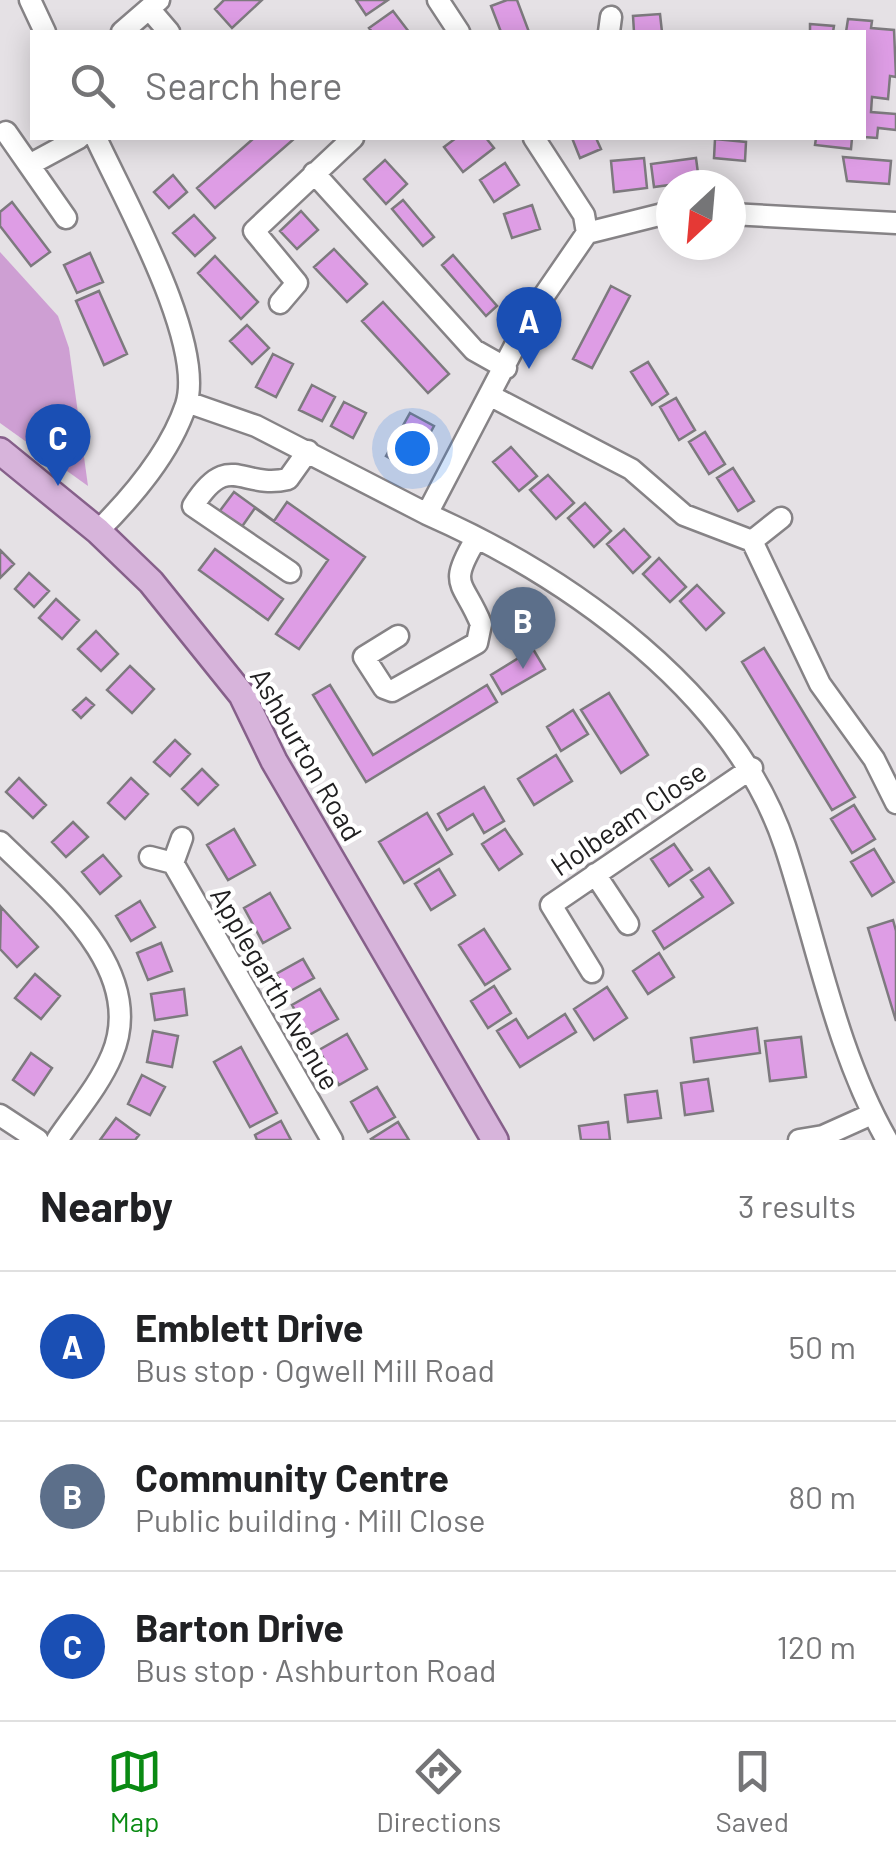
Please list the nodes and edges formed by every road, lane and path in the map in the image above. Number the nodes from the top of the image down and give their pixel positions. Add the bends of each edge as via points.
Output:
1 (30, 0) edge
2 (438, 0) edge
3 (155, 6) edge
4 (44, 30) edge
5 (125, 30) edge
6 (168, 30) edge
7 (458, 30) edge
8 (6, 132) dead end
9 (75, 140) edge
10 (97, 140) edge
11 (352, 140) edge
12 (535, 140) edge
13 (29, 165) junction
14 (314, 173) junction
15 (746, 215) edge
16 (656, 216) edge
17 (66, 218) dead end
18 (896, 223) edge
19 (588, 233) junction
20 (280, 304) dead end
21 (506, 368) junction
22 (491, 396) junction
23 (187, 402) junction
24 (308, 451) junction
25 (0, 452) edge
26 (427, 514) junction
27 (782, 518) dead end
28 (98, 531) junction
29 (476, 539) junction
30 (752, 541) junction
31 (290, 572) dead end
32 (398, 636) dead end
33 (752, 768) junction
34 (896, 803) edge
35 (182, 838) dead end
36 (0, 842) edge
37 (150, 857) dead end
38 (174, 864) junction
39 (595, 874) junction
40 (628, 924) dead end
41 (592, 972) dead end
42 (872, 1114) junction
43 (0, 1115) edge
44 (38, 1140) edge
45 (57, 1140) edge
46 (332, 1140) edge
47 (495, 1140) edge
48 (799, 1140) edge
49 (887, 1140) edge

1 - 4 street
2 - 7 street
3 - 5 street
3 - 6 street
8 - 13 street
9 - 13 street
10 - 23 street via 171,295 184,344
11 - 14 street
12 - 19 street via 584,215
13 - 17 street
14 - 20 street via 254,231 297,283
14 - 21 street via 474,350
15 - 18 street
16 - 19 street
19 - 21 street via 532,313
21 - 22 street
22 - 26 street
22 - 30 street via 630,469 684,515
23 - 24 street
23 - 28 street via 152,469
24 - 26 street
24 - 31 street via 288,479 230,472 212,479 193,506
25 - 28 main road, Ashburton Road
26 - 29 street
27 - 30 street
28 - 47 main road, Ashburton Road via 151,582 242,694
29 - 32 street via 457,575 481,624 477,643 392,691 364,656
29 - 33 street via 640,646 716,720
30 - 34 street via 820,684 874,759
33 - 39 street, Holbeam Close
33 - 42 street via 785,846
35 - 38 street
36 - 45 street via 75,918 99,952 119,1006 112,1056
37 - 38 street
38 - 46 street, Applegarth Avenue
39 - 40 street
39 - 41 street, Holbeam Close via 551,905
42 - 48 street
42 - 49 street
43 - 44 street

